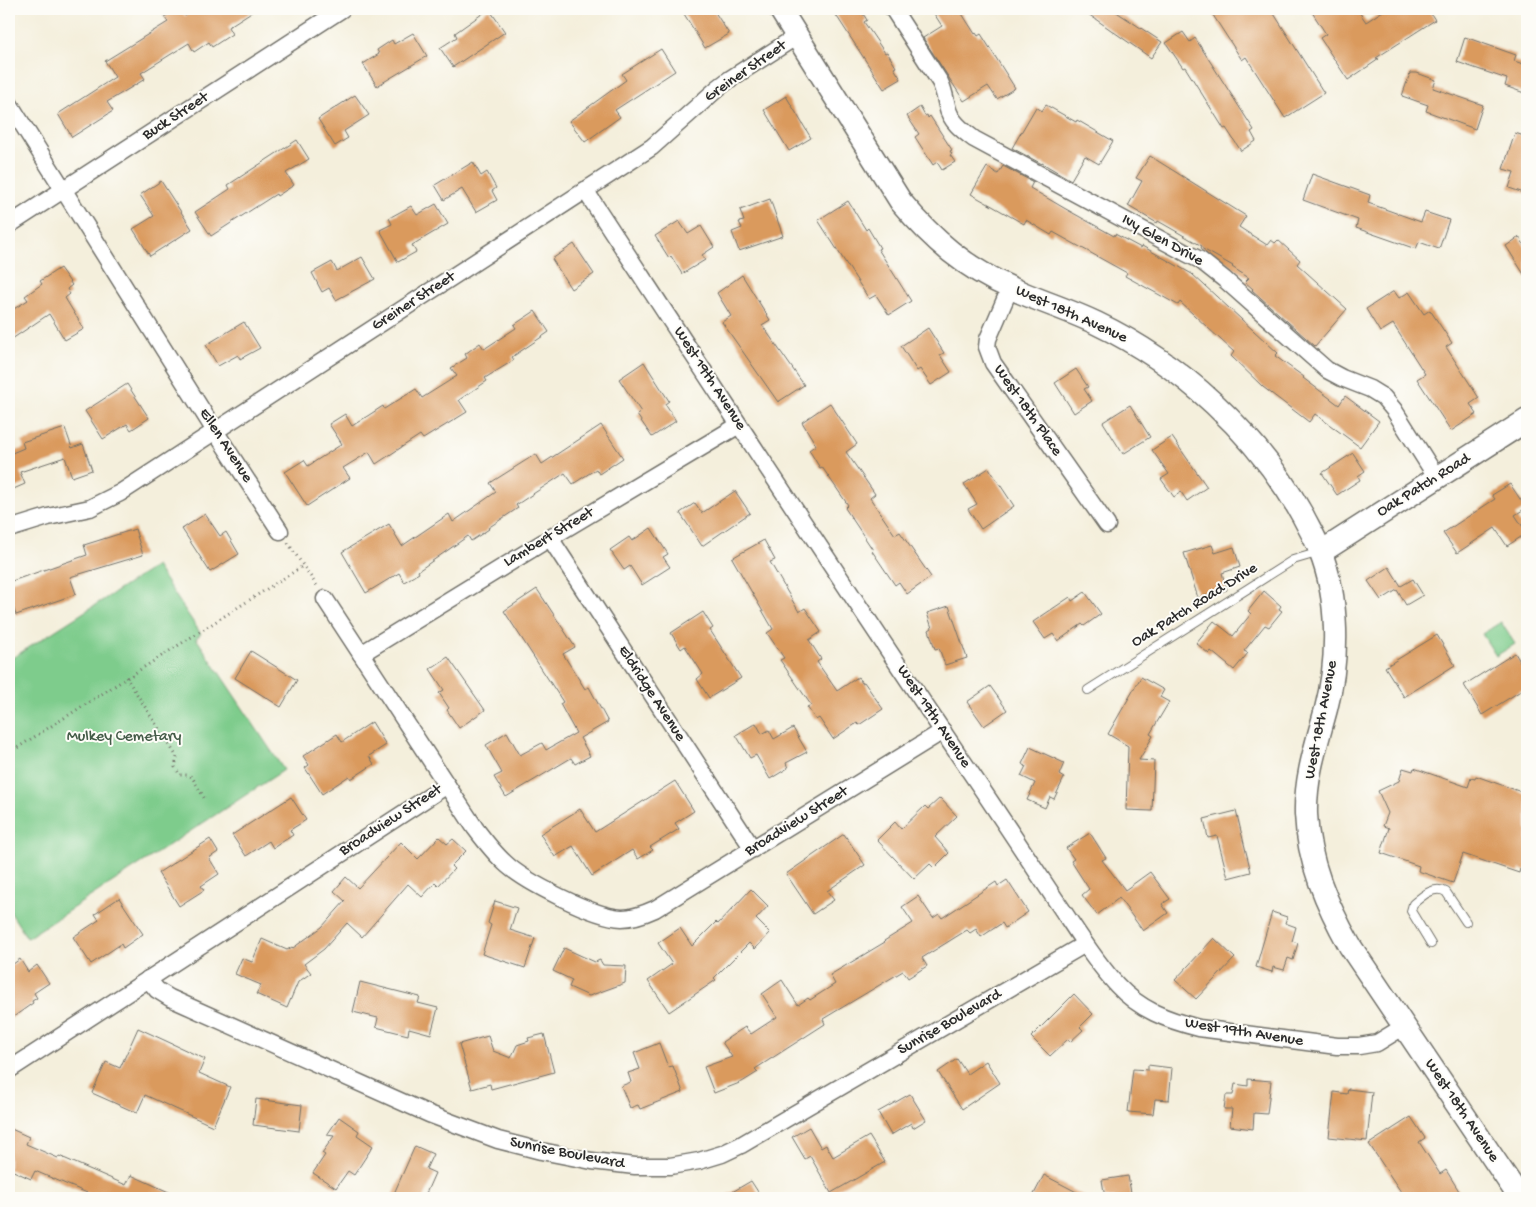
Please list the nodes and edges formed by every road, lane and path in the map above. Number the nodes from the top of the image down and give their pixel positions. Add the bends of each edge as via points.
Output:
1 (342, 9) edge
2 (780, 9) edge
3 (893, 9) edge
4 (797, 36) junction
5 (9, 103) edge
6 (64, 190) junction
7 (585, 190) junction
8 (9, 225) edge
9 (1010, 288) junction
10 (1527, 420) edge
11 (739, 426) junction
12 (215, 431) junction
13 (1437, 478) junction
14 (1107, 525) dead end
15 (9, 529) edge
16 (280, 531) joint
17 (550, 538) junction
18 (1321, 552) junction
19 (303, 566) junction
20 (325, 599) joint
21 (361, 654) junction
22 (126, 677) junction
23 (1088, 690) dead end
24 (943, 732) junction
25 (9, 753) edge
26 (446, 784) junction
27 (206, 801) dead end
28 (753, 850) junction
29 (1466, 922) dead end
30 (1085, 944) junction
31 (1431, 944) dead end
32 (148, 979) junction
33 (1404, 1027) junction
34 (9, 1070) edge
35 (1520, 1198) edge

1 - 6 street, Buck Street
2 - 4 main road, West 18th Avenue
3 - 13 street, Ivy Glen Drive via 940,82 952,120 966,133 1213,269 1327,370 1383,397
4 - 7 street, Greiner Street via 730,79 652,147
4 - 9 main road, West 18th Avenue via 901,202 920,225 946,250
5 - 6 street, Ellen Avenue
6 - 8 street, Buck Street
6 - 12 street, Ellen Avenue
7 - 11 street, West 19th Avenue
7 - 12 street, Greiner Street
9 - 14 street, West 18th Place via 988,339 989,355
9 - 18 main road, West 18th Avenue via 1095,322 1123,337 1210,400 1267,461 1294,501
10 - 13 main road, Oak Patch Road
11 - 17 street, Lambert Street
11 - 24 street, West 19th Avenue
12 - 15 street, Greiner Street via 101,504
12 - 16 street, Ellen Avenue
13 - 18 main road, Oak Patch Road
16 - 19 path
17 - 21 street, Lambert Street
17 - 28 street, Eldridge Avenue
18 - 23 lane, Oak Patch Road Drive via 1293,560
18 - 33 main road, West 18th Avenue via 1334,607 1336,638 1334,674 1308,783 1306,814 1310,846 1320,885 1333,916
19 - 20 path
19 - 22 path
20 - 21 street
21 - 26 street
22 - 25 path
22 - 27 path via 177,757 175,767 182,776 192,777
24 - 28 street, Broadview Street
24 - 30 street, West 19th Avenue
26 - 28 street, Broadview Street via 488,845 513,870 549,891 609,916 635,917 655,909
26 - 32 street, Broadview Street
29 - 31 lane via 1446,892 1431,891 1413,904 1411,911
30 - 32 street, Sunrise Boulevard via 741,1145 722,1154 670,1166 592,1161 498,1140 429,1114 170,998
30 - 33 street, West 19th Avenue via 1116,984 1134,1001 1152,1013 1192,1026 1338,1046 1377,1043
32 - 34 street, Broadview Street
33 - 35 main road, West 18th Avenue

